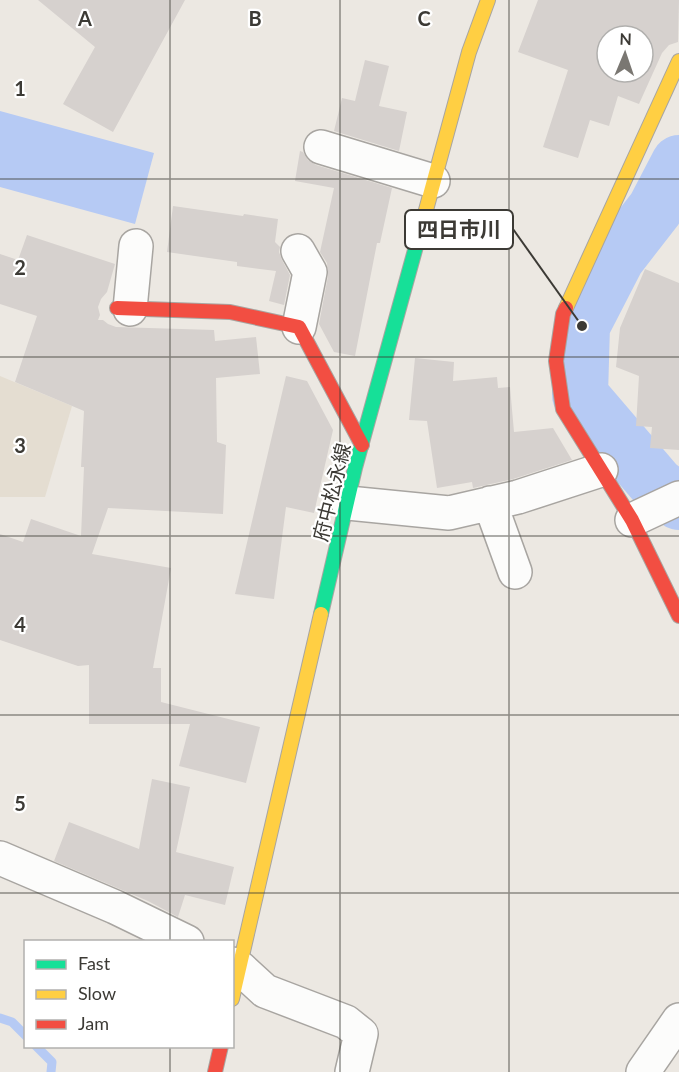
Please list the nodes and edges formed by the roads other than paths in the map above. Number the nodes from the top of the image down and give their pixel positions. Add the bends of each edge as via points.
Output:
1 (489, 0) edge
2 (679, 61) edge
3 (321, 147) dead end
4 (434, 181) junction
5 (136, 246) dead end
6 (298, 251) dead end
7 (123, 309) joint
8 (299, 327) junction
9 (362, 445) junction
10 (601, 470) junction
11 (348, 503) junction
12 (490, 503) junction
13 (656, 509) edge
14 (514, 572) dead end
15 (679, 616) edge
16 (0, 858) edge
17 (183, 940) edge
18 (236, 966) edge
19 (234, 982) edge
20 (679, 1020) edge
21 (221, 1048) edge
22 (215, 1072) edge
23 (352, 1072) edge
24 (643, 1072) edge

1 - 4 main road, 府中松永線 via 469,52
2 - 10 main road via 563,314 556,361 563,409
3 - 4 street
4 - 9 main road, 府中松永線
5 - 7 street
6 - 8 street via 310,272
7 - 8 main road via 230,312
8 - 9 main road
9 - 11 main road, 府中松永線
10 - 12 street
10 - 13 main road
11 - 12 street via 449,513
11 - 18 main road, 府中松永線
12 - 14 street
13 - 15 main road
16 - 17 street
18 - 19 main road, 府中松永線
18 - 23 street via 265,991 346,1022 361,1034
20 - 24 street
21 - 22 main road

